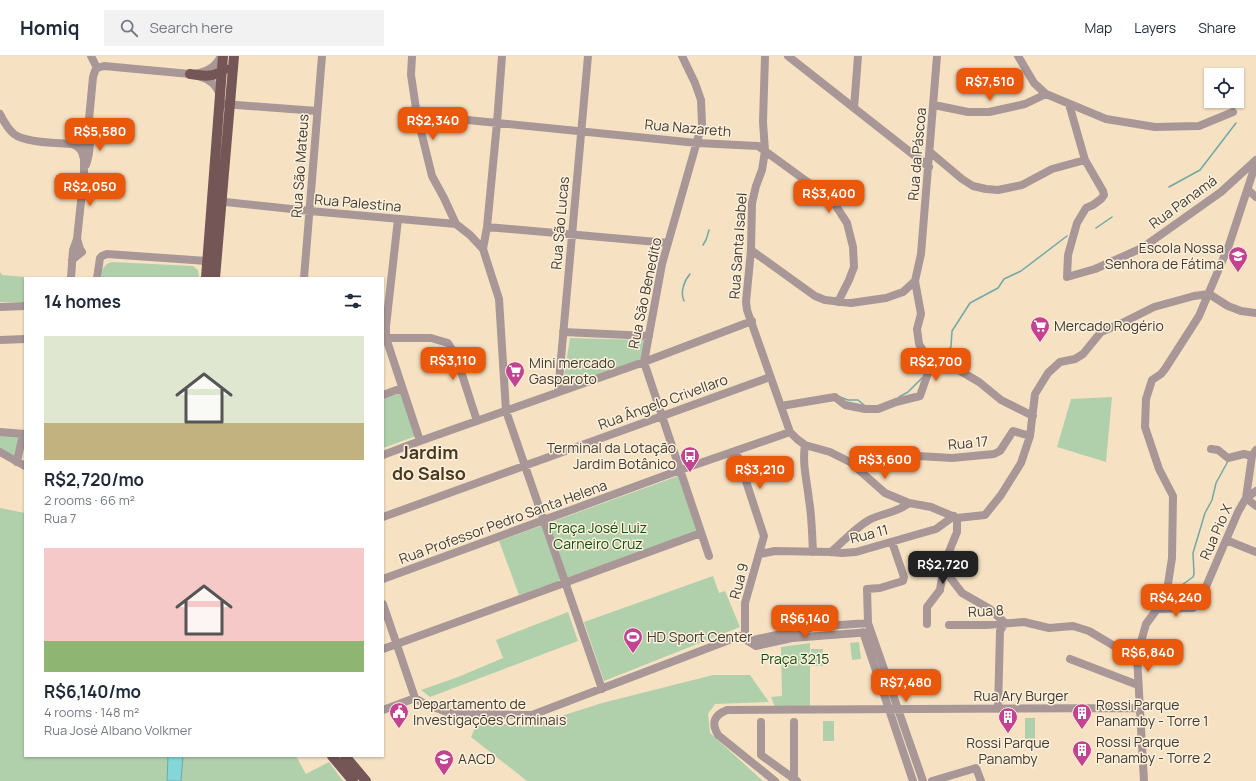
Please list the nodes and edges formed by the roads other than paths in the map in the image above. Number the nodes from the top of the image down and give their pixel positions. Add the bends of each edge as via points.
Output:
1 (91, 56) edge
2 (222, 56) edge
3 (234, 56) edge
4 (322, 56) edge
5 (412, 56) edge
6 (502, 56) edge
7 (588, 56) edge
8 (682, 56) edge
9 (765, 56) edge
10 (788, 56) edge
11 (858, 56) edge
12 (937, 56) edge
13 (1018, 56) edge
14 (98, 68) junction
15 (221, 72) junction
16 (190, 74) junction
17 (1046, 94) junction
18 (220, 100) junction
19 (230, 104) junction
20 (1069, 104) junction
21 (934, 105) junction
22 (854, 108) junction
23 (317, 111) junction
24 (1233, 112) dead end
25 (0, 114) edge
26 (417, 116) junction
27 (497, 123) junction
28 (88, 130) junction
29 (581, 131) junction
30 (697, 142) junction
31 (72, 144) junction
32 (765, 151) junction
33 (930, 152) junction
34 (84, 157) junction
35 (1086, 160) junction
36 (1256, 162) edge
37 (929, 166) junction
38 (84, 173) junction
39 (1248, 190) junction
40 (1256, 197) edge
41 (216, 201) junction
42 (310, 211) junction
43 (398, 219) junction
44 (456, 224) junction
45 (487, 227) junction
46 (572, 235) junction
47 (77, 239) junction
48 (668, 243) junction
49 (482, 249) junction
50 (751, 250) junction
51 (72, 260) junction
52 (207, 261) junction
53 (71, 277) edge
54 (97, 277) edge
55 (206, 277) edge
56 (215, 277) edge
57 (304, 277) edge
58 (915, 281) junction
59 (1209, 294) junction
60 (838, 302) junction
61 (24, 306) edge
62 (0, 307) edge
63 (1256, 313) edge
64 (752, 321) junction
65 (563, 332) junction
66 (649, 336) junction
67 (385, 338) edge
68 (24, 339) edge
69 (0, 340) edge
70 (644, 362) junction
71 (936, 362) junction
72 (770, 377) junction
73 (402, 388) junction
74 (558, 392) junction
75 (384, 395) edge
76 (781, 406) junction
77 (506, 411) junction
78 (662, 416) junction
79 (1033, 416) junction
80 (477, 421) junction
81 (0, 432) edge
82 (790, 432) junction
83 (24, 434) edge
84 (1030, 436) junction
85 (420, 441) junction
86 (805, 445) junction
87 (1211, 449) dead end
88 (736, 451) junction
89 (0, 452) edge
90 (1254, 453) edge
91 (384, 455) edge
92 (17, 462) junction
93 (850, 462) junction
94 (24, 466) edge
95 (525, 466) junction
96 (680, 470) junction
97 (1256, 491) edge
98 (1246, 498) junction
99 (909, 503) junction
100 (1256, 506) edge
101 (384, 517) edge
102 (956, 517) junction
103 (544, 520) junction
104 (701, 533) junction
105 (1226, 540) junction
106 (892, 542) junction
107 (813, 552) junction
108 (832, 552) junction
109 (1256, 552) edge
110 (760, 554) junction
111 (709, 556) dead end
112 (944, 564) junction
113 (384, 580) edge
114 (565, 582) junction
115 (384, 607) edge
116 (1158, 609) junction
117 (1005, 623) junction
118 (927, 624) dead end
119 (949, 625) dead end
120 (867, 629) junction
121 (746, 637) junction
122 (396, 644) junction
123 (1116, 647) dead end
124 (384, 649) edge
125 (1070, 659) dead end
126 (1138, 685) junction
127 (602, 689) junction
128 (415, 698) junction
129 (1139, 708) junction
130 (998, 709) junction
131 (384, 710) edge
132 (894, 710) junction
133 (761, 722) dead end
134 (794, 722) dead end
135 (334, 757) edge
136 (346, 763) edge
137 (796, 780) edge
138 (353, 781) edge
139 (366, 781) edge
140 (775, 781) edge
141 (913, 781) edge
142 (922, 781) edge
143 (932, 781) edge
144 (981, 781) edge
145 (1144, 781) edge

1 - 14 street
2 - 15 main road
2 - 16 street via 211,69
3 - 15 main road via 231,63
3 - 19 main road
4 - 23 street, Rua São Mateus
5 - 26 street via 411,75
6 - 27 street
7 - 29 street, Rua São Lucas
8 - 30 street, Rua São Benedito via 701,100 702,124
9 - 32 street, Rua Santa Isabel
10 - 22 street
11 - 22 street
12 - 21 street, Rua da Páscoa
13 - 17 street via 1034,82
14 - 16 street via 104,66
14 - 28 street via 93,77
15 - 16 main road via 210,76
15 - 18 main road
16 - 18 street via 213,83
17 - 20 street
17 - 21 street via 1025,104 989,112 968,112
18 - 19 street
18 - 41 main road
19 - 23 street
19 - 41 main road
20 - 24 street via 1106,119 1155,128 1199,126
20 - 35 street
21 - 33 street, Rua da Páscoa
22 - 37 street
23 - 42 street, Rua São Mateus
25 - 31 street via 8,129 24,139
26 - 27 street, Rua Nazareth
26 - 44 street via 432,176
27 - 29 street, Rua Nazareth
27 - 45 street
28 - 31 street via 82,140
28 - 34 street
28 - 38 street via 90,154
29 - 30 street, Rua Nazareth
29 - 46 street, Rua São Lucas
30 - 32 street, Rua Nazareth via 758,146
30 - 48 street, Rua São Benedito
31 - 34 street via 78,146
32 - 50 street, Rua Santa Isabel via 752,203
32 - 60 street, Rua Nazareth via 824,194 847,223 853,247 854,267
33 - 35 street via 973,186 998,190 1022,185 1052,169
33 - 37 street, Rua da Páscoa
34 - 38 street
35 - 36 street, Rua Panamá via 1104,195 1086,208 1077,222 1068,255 1067,277 1095,269 1142,248 1221,192
36 - 39 street
37 - 58 street, Rua da Páscoa via 921,254
38 - 47 street
39 - 40 street
39 - 59 street
41 - 42 street, Rua Palestina
41 - 52 main road
41 - 56 main road
42 - 43 street, Rua Palestina
42 - 57 street, Rua São Mateus
43 - 44 street, Rua Palestina
43 - 67 street
44 - 49 street
45 - 46 street
45 - 49 street
46 - 48 street
46 - 65 street, Rua São Lucas
47 - 51 street
47 - 51 street via 82,252
48 - 66 street, Rua São Benedito
49 - 77 street via 499,300
50 - 60 street via 815,296
50 - 64 street, Rua Santa Isabel via 746,302
51 - 53 street
52 - 54 street via 107,254 99,260
52 - 55 main road
58 - 60 street via 903,292 886,298
58 - 71 street via 920,314 917,329 919,344 928,360
59 - 63 street via 1228,306
59 - 79 street via 1154,307 1101,332 1083,354 1075,359 1060,362 1048,373 1035,394
59 - 116 street via 1199,316 1165,369 1152,380 1146,399 1145,427 1159,469 1173,496 1172,558 1166,597
61 - 62 street
64 - 70 street
64 - 72 street, Rua Santa Isabel
65 - 66 street
65 - 74 street, Rua São Lucas
66 - 70 street, Rua São Benedito
67 - 73 street
67 - 80 street via 431,338 448,343 456,356
68 - 69 street
70 - 74 street
70 - 78 street, Rua São Benedito
71 - 76 street via 928,373 920,396 878,409 845,405 835,397
71 - 79 street via 945,362 979,382 1001,400
72 - 76 street, Rua Santa Isabel
72 - 78 street, Rua Ângelo Crivellaro
73 - 75 street
73 - 85 street
74 - 77 street
76 - 82 street, Rua Santa Isabel
77 - 80 street
77 - 95 street
78 - 95 street, Rua Ângelo Crivellaro
78 - 96 street, Rua São Benedito
79 - 84 street
80 - 85 street
81 - 83 street
82 - 86 street
82 - 88 street, Rua Professor Pedro Santa Helena
83 - 92 street
84 - 93 street, Rua 17 via 1013,431 1000,451 994,454 952,458 860,455
84 - 102 street via 1021,463 985,515
85 - 91 street
86 - 93 street via 830,452
86 - 107 street via 804,472
87 - 90 street via 1218,450 1228,458
88 - 96 street, Rua Professor Pedro Santa Helena
88 - 110 street, Rua 9 via 764,536
89 - 92 street
90 - 98 street, Rua Pio X
92 - 94 street
93 - 99 street via 885,493
95 - 101 street, Rua Ângelo Crivellaro
95 - 103 street
96 - 103 street, Rua Professor Pedro Santa Helena
96 - 104 street, Rua São Benedito
97 - 98 street, Rua Pio X
98 - 100 street
98 - 105 street, Rua Pio X
99 - 102 street via 931,507
99 - 108 street via 902,509 870,519
102 - 106 street, Rua 11 via 936,529
102 - 112 street via 957,532
103 - 113 street, Rua Professor Pedro Santa Helena
103 - 114 street
104 - 111 street, Rua São Benedito
104 - 114 street
105 - 109 street
105 - 116 street, Rua Pio X via 1199,603 1193,608
106 - 108 street, Rua 11 via 856,552
106 - 120 street via 904,577 903,581 867,589
107 - 108 street, Rua 11
107 - 110 street, Rua 11 via 775,551
110 - 121 street, Rua 9 via 745,603
112 - 117 street via 946,572 962,593 990,609
112 - 118 street via 940,590 927,607
114 - 122 street
114 - 127 street
115 - 122 street
116 - 126 street via 1146,624 1137,656
117 - 119 street, Rua 8 via 986,626
117 - 123 street, Rua 8 via 1024,622 1049,628 1073,626 1089,631
117 - 130 street via 1000,631
120 - 121 street via 813,627
120 - 121 street via 792,638 756,646
120 - 132 street
121 - 127 street
122 - 124 street
122 - 128 street
125 - 126 street
126 - 129 street
127 - 128 street via 532,715 452,714
128 - 131 street
129 - 130 street, Rua Ary Burger
129 - 145 street
130 - 132 street, Rua Ary Burger
132 - 140 street, Rua Ary Burger via 727,710 720,713 715,720 714,728 718,735
132 - 141 street
132 - 142 street
133 - 137 street via 762,755
134 - 137 street
135 - 136 main road
136 - 138 main road
136 - 139 main road
143 - 144 street via 976,768

